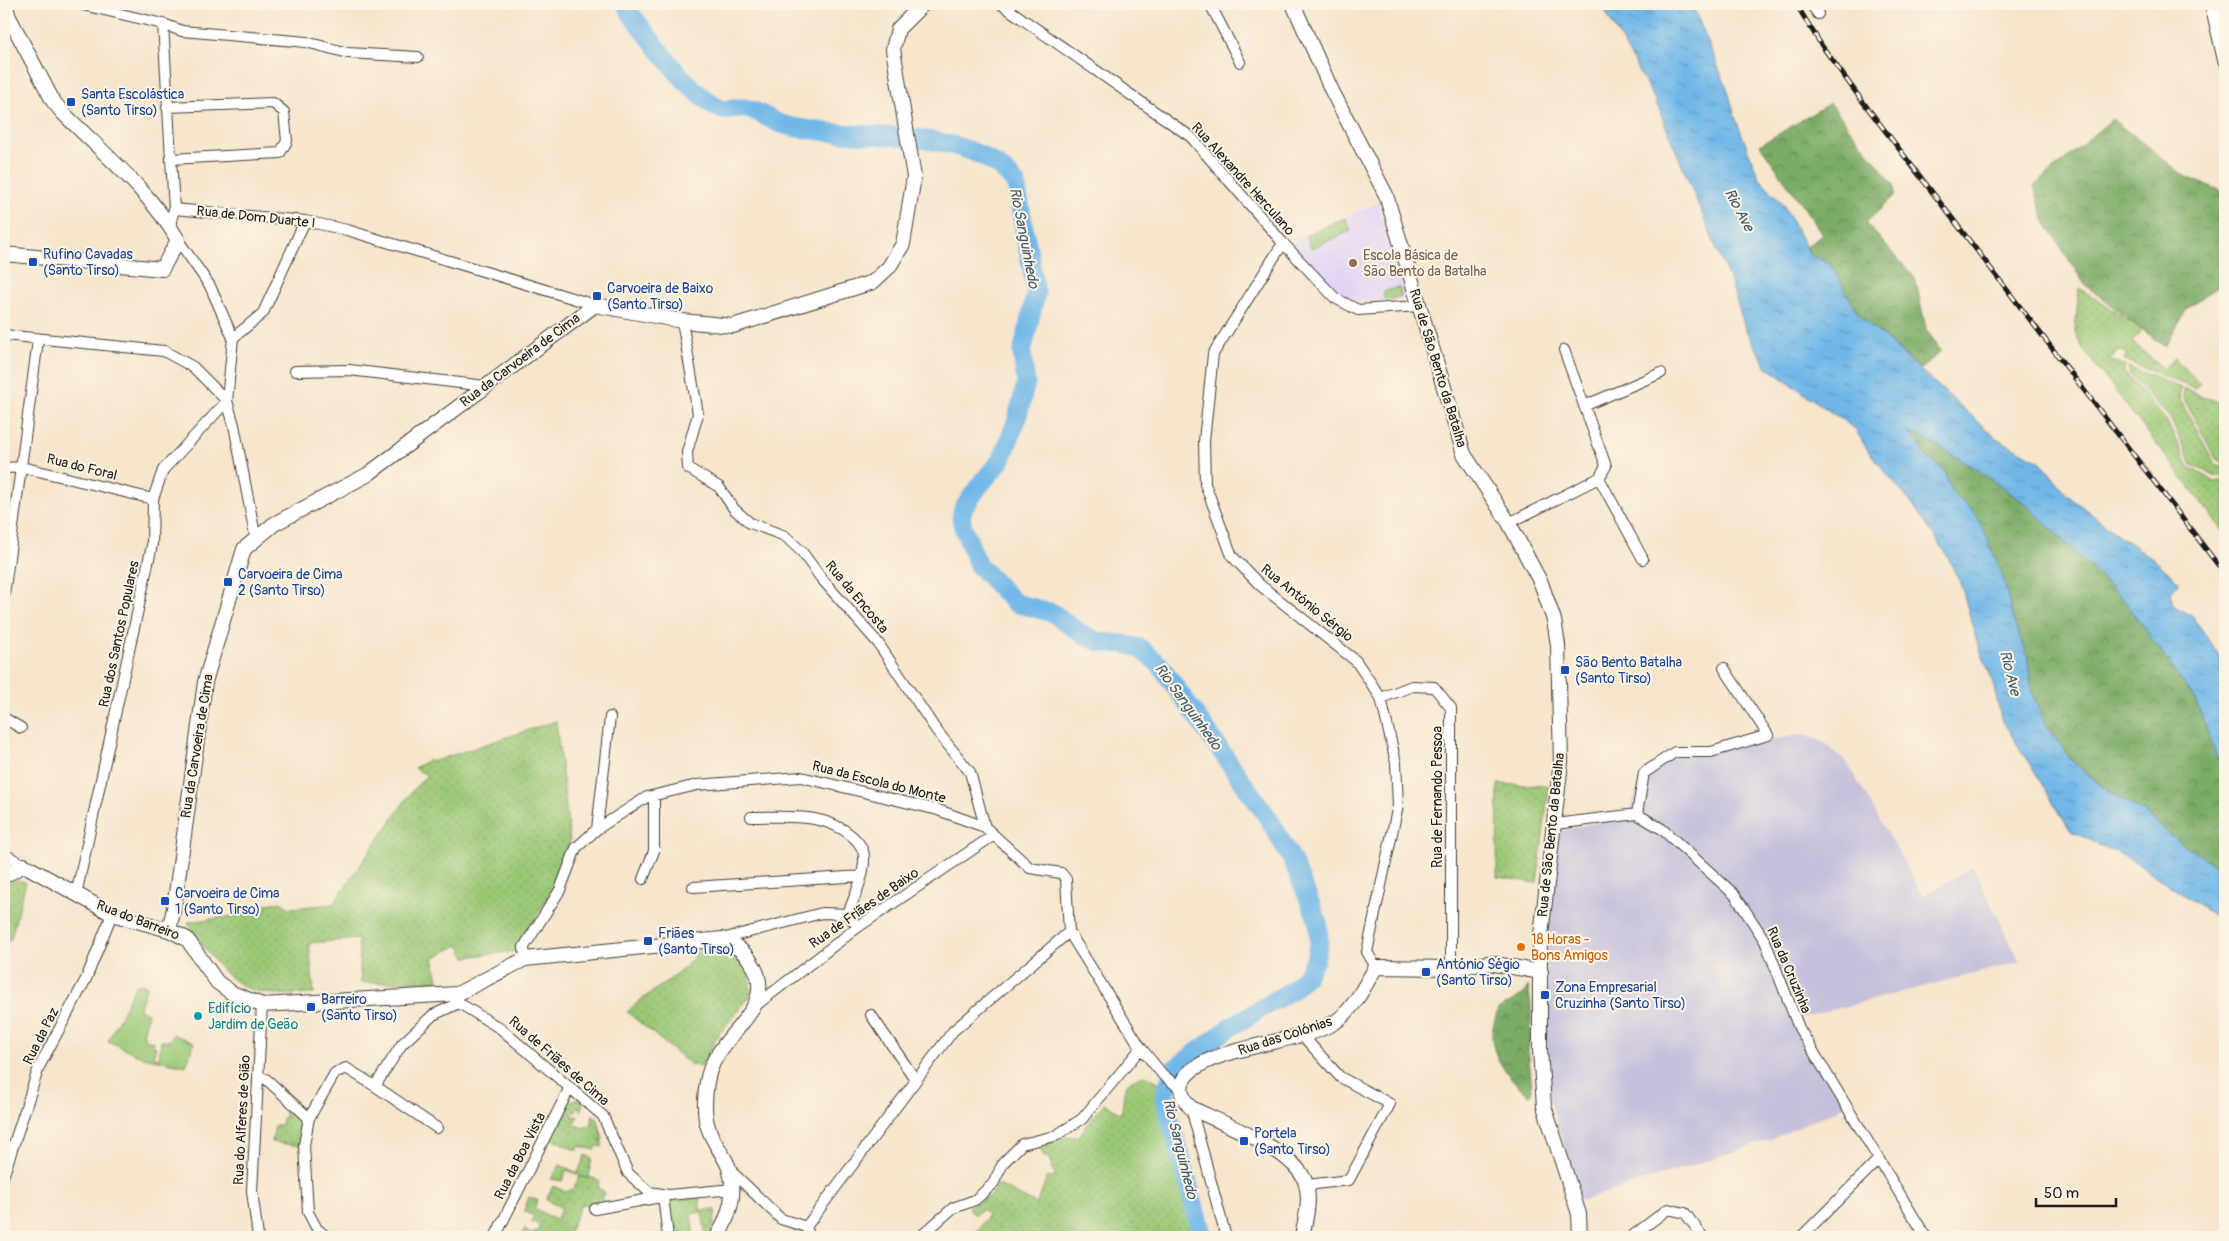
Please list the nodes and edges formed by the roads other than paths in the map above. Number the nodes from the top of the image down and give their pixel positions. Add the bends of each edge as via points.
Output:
1 (5, 4) edge
2 (79, 4) edge
3 (923, 4) edge
4 (1001, 4) edge
5 (1210, 4) edge
6 (1293, 4) edge
7 (1811, 4) edge
8 (2212, 4) edge
9 (1818, 14) dead end
10 (163, 24) junction
11 (418, 56) dead end
12 (2225, 60) edge
13 (1240, 62) dead end
14 (167, 107) junction
15 (171, 159) junction
16 (174, 209) junction
17 (305, 220) junction
18 (170, 225) junction
19 (178, 240) junction
20 (1283, 243) junction
21 (4, 254) edge
22 (595, 305) junction
23 (1419, 306) junction
24 (682, 321) junction
25 (4, 336) edge
26 (233, 338) junction
27 (38, 340) junction
28 (1564, 350) dead end
29 (295, 371) dead end
30 (1661, 373) dead end
31 (486, 386) junction
32 (227, 401) junction
33 (1584, 406) junction
34 (22, 467) junction
35 (4, 468) edge
36 (1598, 478) junction
37 (153, 498) junction
38 (1509, 523) junction
39 (256, 540) junction
40 (1642, 559) dead end
41 (4, 595) edge
42 (1724, 668) dead end
43 (1381, 698) junction
44 (610, 717) dead end
45 (4, 718) edge
46 (21, 728) dead end
47 (654, 796) junction
48 (1637, 814) junction
49 (752, 817) dead end
50 (1555, 824) junction
51 (985, 827) junction
52 (597, 829) junction
53 (994, 835) junction
54 (4, 854) edge
55 (24, 865) junction
56 (4, 876) edge
57 (862, 876) junction
58 (643, 879) dead end
59 (693, 887) dead end
60 (76, 895) junction
61 (112, 914) junction
62 (848, 914) junction
63 (858, 927) junction
64 (169, 930) junction
65 (1069, 932) junction
66 (722, 938) junction
67 (525, 959) junction
68 (1376, 967) junction
69 (1451, 968) junction
70 (1540, 972) junction
71 (458, 999) junction
72 (262, 1005) junction
73 (753, 1007) junction
74 (871, 1015) dead end
75 (1301, 1034) junction
76 (1141, 1048) junction
77 (258, 1076) junction
78 (915, 1079) junction
79 (375, 1086) junction
80 (1178, 1086) junction
81 (570, 1087) junction
82 (1190, 1108) junction
83 (309, 1118) junction
84 (437, 1128) dead end
85 (1879, 1158) junction
86 (729, 1168) junction
87 (4, 1174) edge
88 (1307, 1185) junction
89 (732, 1189) junction
90 (666, 1196) junction
91 (594, 1209) dead end
92 (806, 1227) junction
93 (258, 1237) edge
94 (327, 1237) edge
95 (495, 1237) edge
96 (668, 1237) edge
97 (717, 1237) edge
98 (810, 1237) edge
99 (920, 1237) edge
100 (1226, 1237) edge
101 (1302, 1237) edge
102 (1580, 1237) edge
103 (1631, 1237) edge
104 (1703, 1237) edge
105 (1801, 1237) edge
106 (1926, 1237) edge

1 - 18 street via 57,107
2 - 10 street
3 - 24 street, Rua da Carvoeira de Cima via 898,29 893,49 914,177 902,244 889,267 873,282 733,326
4 - 20 street, Rua Alexandre Herculano via 1190,137
5 - 13 street
6 - 23 street, Rua de São Bento da Batalha via 1332,91 1386,195
7 - 9 street
8 - 12 street
10 - 11 street via 182,31 306,42 348,53
10 - 14 street
14 - 15 street
14 - 15 street via 273,103 284,112 287,141 280,153
15 - 16 street
16 - 17 street, Rua de Dom Duarte I
16 - 18 street
17 - 22 street, Rua de Dom Duarte I
17 - 26 street via 262,313
18 - 19 street
19 - 21 street via 162,269
19 - 26 street via 210,286
20 - 23 street, Rua Alexandre Herculano via 1335,298 1358,310
20 - 43 street, Rua António Sérgio via 1213,354 1204,441 1205,484 1232,556 1260,585 1356,661
22 - 24 street, Rua da Carvoeira de Cima
22 - 31 street, Rua da Carvoeira de Cima
23 - 38 street, Rua de São Bento da Batalha via 1464,454
24 - 51 street, Rua da Encosta via 698,414 687,452 688,468 719,488 734,509 750,523 785,536 862,623 936,730 970,772
25 - 27 street
26 - 32 street
27 - 32 street via 164,351 193,367
27 - 34 street
28 - 33 street
29 - 31 street via 349,370
30 - 33 street
31 - 39 street, Rua da Carvoeira de Cima via 367,475 274,524
32 - 37 street, Rua dos Santos Populares via 163,470
32 - 39 street
33 - 36 street via 1606,466
34 - 35 street, Rua do Foral
34 - 37 street, Rua do Foral
34 - 41 street
36 - 38 street
36 - 40 street
37 - 60 street, Rua dos Santos Populares via 152,545
38 - 50 street, Rua de São Bento da Batalha via 1541,583 1554,620 1558,645 1561,762
39 - 64 street, Rua da Carvoeira de Cima via 244,549 205,682
42 - 48 street via 1768,735 1712,752 1675,752 1644,773
43 - 68 street, Rua António Sérgio via 1396,763 1398,805 1367,952
43 - 69 street, Rua de Fernando Pessoa via 1412,686 1434,687 1451,708
44 - 52 street
45 - 46 street
47 - 51 street, Rua da Escola do Monte via 697,784 801,777 938,810
47 - 52 street, Rua da Escola do Monte via 647,797
47 - 58 street via 654,851
48 - 50 street
48 - 85 street, Rua da Cruzinha via 1662,829 1735,895 1765,942 1799,1028
49 - 57 street via 810,818 842,827 858,840 865,856
50 - 70 street, Rua de São Bento da Batalha via 1540,944
51 - 53 street
52 - 67 street, Rua da Escola do Monte via 576,848 560,890 524,947
53 - 63 street, Rua de Friães de Baixo
53 - 65 street via 1030,868 1061,873 1066,879
54 - 55 street
55 - 56 street
55 - 60 street, Rua do Barreiro
57 - 59 street
57 - 62 street
60 - 61 street, Rua do Barreiro
61 - 64 street, Rua do Barreiro
61 - 87 street, Rua da Paz via 86,979 39,1067
62 - 63 street
62 - 66 street via 822,914
63 - 73 street, Rua de Friães de Baixo
64 - 72 street, Rua do Barreiro via 187,939 217,982 232,993
65 - 76 street
65 - 78 street via 953,1030
66 - 67 street
66 - 73 street via 736,944 757,970 760,988
67 - 71 street
68 - 69 street
68 - 75 street, Rua das Colónias via 1342,1016 1331,1024
69 - 70 street via 1489,963
70 - 102 street, Rua de São Bento da Batalha via 1544,1106 1579,1214
71 - 72 street
71 - 79 street via 433,1015 402,1044
71 - 81 street, Rua de Friães de Cima via 500,1028
72 - 77 street, Rua do Alferes de Gião
73 - 86 street via 711,1064 705,1105 708,1127
74 - 78 street
75 - 80 street, Rua das Colónias via 1208,1062 1185,1077
75 - 88 street via 1340,1077 1390,1104 1349,1180
76 - 80 street via 1163,1076
76 - 99 street via 1082,1119 1055,1136 1022,1144 1003,1163 993,1184 975,1200 953,1208
77 - 83 street via 266,1079
77 - 93 street, Rua do Alferes de Gião via 252,1192
78 - 92 street
79 - 83 street via 346,1068 335,1073
79 - 84 street
80 - 82 street
81 - 90 street, Rua de Friães de Cima via 603,1116 628,1173 649,1192
81 - 95 street, Rua da Boa Vista
82 - 88 street via 1279,1151 1297,1166
82 - 100 street
83 - 94 street via 304,1145 308,1212 317,1229
85 - 105 street
85 - 106 street, Rua da Cruzinha
86 - 89 street
86 - 92 street via 781,1219
88 - 101 street via 1308,1206
89 - 90 street, Rua de Friães de Cima
89 - 97 street via 730,1208
90 - 91 street
90 - 96 street
92 - 98 street
103 - 104 street via 1668,1209 1685,1213

